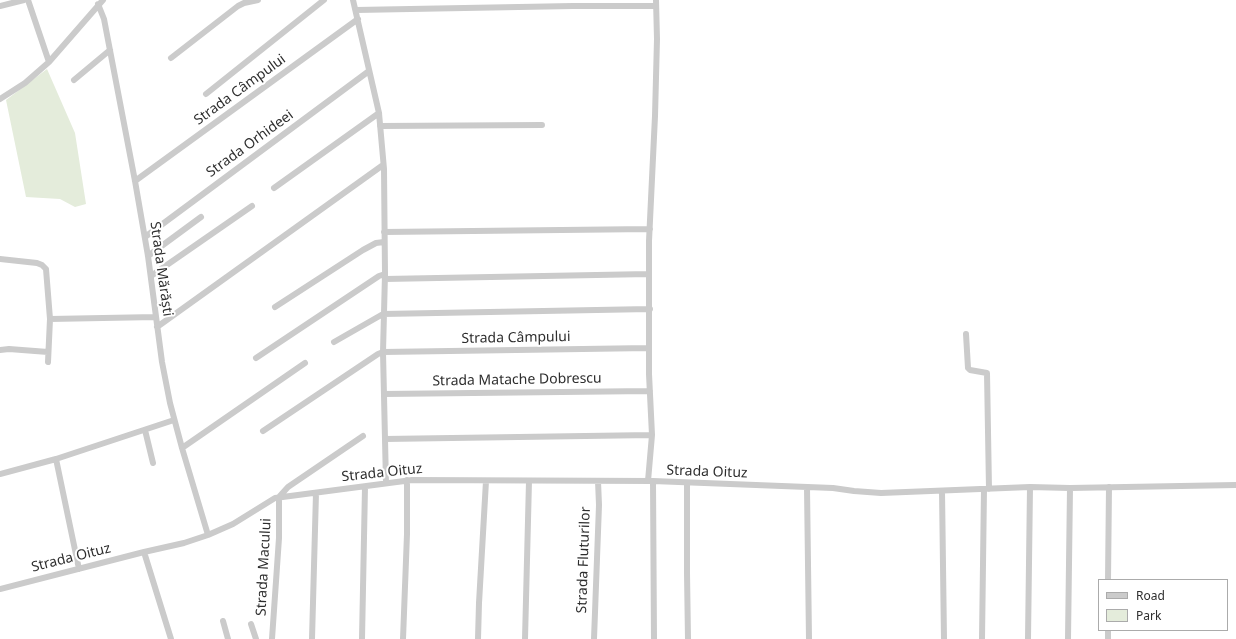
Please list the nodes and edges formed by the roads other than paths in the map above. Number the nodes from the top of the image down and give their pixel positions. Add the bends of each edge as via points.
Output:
1 (24, 0) edge
2 (28, 0) edge
3 (258, 0) edge
4 (324, 0) edge
5 (354, 0) edge
6 (100, 2) edge
7 (656, 3) edge
8 (0, 6) edge
9 (356, 10) junction
10 (358, 19) junction
11 (110, 50) junction
12 (171, 58) dead end
13 (49, 62) junction
14 (369, 71) junction
15 (74, 80) dead end
16 (206, 94) dead end
17 (0, 99) edge
18 (379, 112) junction
19 (542, 125) dead end
20 (380, 126) junction
21 (383, 165) junction
22 (135, 181) junction
23 (274, 188) dead end
24 (252, 206) dead end
25 (201, 217) dead end
26 (650, 229) junction
27 (384, 232) junction
28 (145, 237) junction
29 (384, 242) junction
30 (148, 256) junction
31 (0, 259) edge
32 (649, 274) junction
33 (151, 276) junction
34 (385, 277) junction
35 (275, 307) dead end
36 (650, 309) junction
37 (383, 314) junction
38 (156, 318) junction
39 (50, 319) junction
40 (157, 327) junction
41 (966, 334) dead end
42 (334, 342) dead end
43 (649, 348) junction
44 (0, 350) edge
45 (48, 352) junction
46 (383, 352) junction
47 (256, 358) dead end
48 (48, 362) dead end
49 (305, 363) dead end
50 (650, 391) junction
51 (384, 394) junction
52 (174, 420) junction
53 (145, 430) junction
54 (263, 431) dead end
55 (652, 435) junction
56 (363, 436) dead end
57 (385, 439) junction
58 (182, 448) junction
59 (56, 459) junction
60 (153, 463) dead end
61 (0, 474) edge
62 (407, 480) junction
63 (486, 480) junction
64 (529, 481) junction
65 (650, 481) junction
66 (598, 482) junction
67 (386, 483) junction
68 (687, 483) junction
69 (1236, 485) edge
70 (1110, 486) junction
71 (366, 487) junction
72 (1030, 487) junction
73 (807, 488) junction
74 (1070, 488) junction
75 (987, 489) junction
76 (942, 491) junction
77 (316, 493) junction
78 (279, 497) junction
79 (208, 535) junction
80 (144, 552) junction
81 (79, 569) junction
82 (1108, 579) edge
83 (0, 589) edge
84 (223, 621) dead end
85 (251, 624) dead end
86 (171, 639) edge
87 (228, 639) edge
88 (256, 639) edge
89 (272, 639) edge
90 (312, 639) edge
91 (362, 639) edge
92 (403, 639) edge
93 (478, 639) edge
94 (525, 639) edge
95 (594, 639) edge
96 (654, 639) edge
97 (688, 639) edge
98 (809, 639) edge
99 (944, 639) edge
100 (982, 639) edge
101 (1028, 639) edge
102 (1068, 639) edge

1 - 8 street
2 - 13 street
3 - 12 street via 244,2 238,6
4 - 16 street
5 - 9 street
6 - 11 street, Strada Mărăști
6 - 13 street
7 - 9 street
7 - 26 street
9 - 10 street
10 - 14 street
10 - 22 street, Strada Câmpului
11 - 15 street
11 - 22 street, Strada Mărăști
13 - 17 street via 25,83
14 - 18 street
14 - 28 street, Strada Orhideei
18 - 20 street
18 - 23 street
19 - 20 street
20 - 21 street
21 - 27 street
21 - 40 street
22 - 28 street, Strada Mărăști
24 - 33 street
25 - 30 street
26 - 27 street
26 - 32 street
27 - 29 street
28 - 30 street, Strada Mărăști
29 - 34 street
29 - 35 street via 362,250
30 - 33 street, Strada Mărăști
31 - 39 street via 37,263 46,269
32 - 34 street
32 - 36 street
33 - 38 street, Strada Mărăști
34 - 37 street
34 - 47 street via 379,276
36 - 37 street
36 - 43 street
37 - 42 street
37 - 46 street
38 - 39 street
38 - 40 street, Strada Mărăști
39 - 45 street
40 - 52 street, Strada Mărăști
41 - 75 street via 968,368 987,373
43 - 46 street, Strada Câmpului
43 - 50 street
44 - 45 street
45 - 48 street
46 - 51 street
46 - 54 street
49 - 58 street
50 - 51 street, Strada Matache Dobrescu
50 - 55 street
51 - 57 street
52 - 53 street
52 - 58 street, Strada Mărăști
53 - 59 street
53 - 60 street
55 - 57 street
55 - 65 street
56 - 78 street via 288,487
57 - 67 street
58 - 79 street, Strada Mărăști
59 - 61 street
59 - 81 street
62 - 63 street, Strada Oituz
62 - 67 street, Strada Oituz
62 - 92 street
63 - 64 street, Strada Oituz
63 - 93 street
64 - 66 street, Strada Oituz
64 - 94 street
65 - 66 street, Strada Oituz
65 - 68 street, Strada Oituz
65 - 96 street
66 - 95 street, Strada Fluturilor
67 - 71 street, Strada Oituz
68 - 73 street, Strada Oituz
68 - 97 street
69 - 70 street, Strada Oituz
70 - 74 street, Strada Oituz
70 - 82 street
71 - 77 street, Strada Oituz
71 - 91 street
72 - 74 street, Strada Oituz
72 - 75 street, Strada Oituz
72 - 101 street
73 - 76 street, Strada Oituz via 881,493
73 - 98 street
74 - 102 street
75 - 76 street, Strada Oituz
75 - 100 street
76 - 99 street
77 - 78 street, Strada Oituz
77 - 90 street
78 - 79 street, Strada Oituz via 222,530
78 - 89 street, Strada Macului via 279,538
79 - 80 street, Strada Oituz
80 - 81 street, Strada Oituz
80 - 86 street
81 - 83 street, Strada Oituz
84 - 87 street
85 - 88 street

